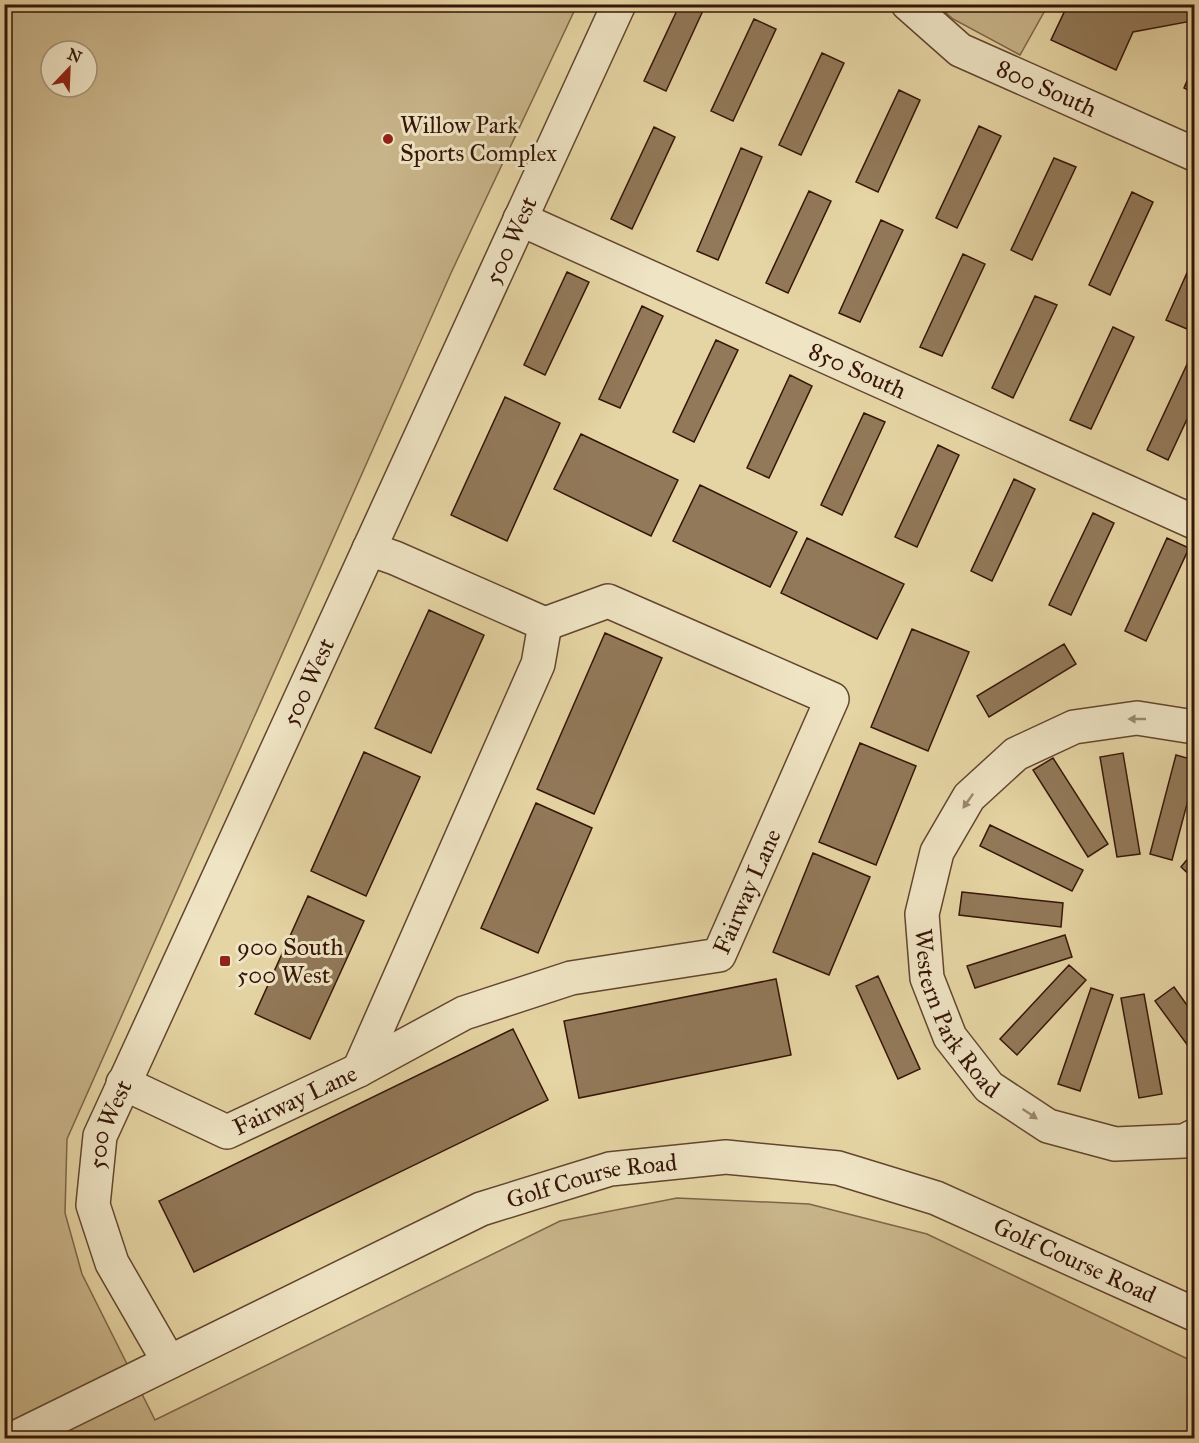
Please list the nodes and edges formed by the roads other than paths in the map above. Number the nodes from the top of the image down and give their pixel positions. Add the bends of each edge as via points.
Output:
1 (619, 4) edge
2 (908, 4) edge
3 (1194, 154) edge
4 (520, 219) junction
5 (1194, 522) edge
6 (369, 549) junction
7 (545, 624) junction
8 (1194, 727) edge
9 (359, 1070) junction
10 (123, 1083) junction
11 (1194, 1136) edge
12 (1194, 1314) edge
13 (169, 1362) junction
14 (15, 1438) edge

1 - 4 street, 500 West
2 - 3 street, 800 South via 960,50
4 - 5 street, 850 South
4 - 6 street, 500 West
6 - 7 street
6 - 10 street, 500 West
7 - 9 street via 537,664
7 - 9 street, Fairway Lane via 608,601 832,699 719,955 571,978 464,1013
8 -> 11 street, Western Park Road via 1137,718 1074,727 1016,754 969,797 953,824 937,852 922,914 927,978 950,1037 989,1087 1048,1126 1115,1144
9 - 10 street, Fairway Lane via 227,1132
10 - 13 street, 500 West via 100,1136 93,1205 112,1263
12 - 13 street, Golf Course Road via 936,1198 838,1168 726,1157 610,1169 481,1209
13 - 14 street, Golf Course Road

